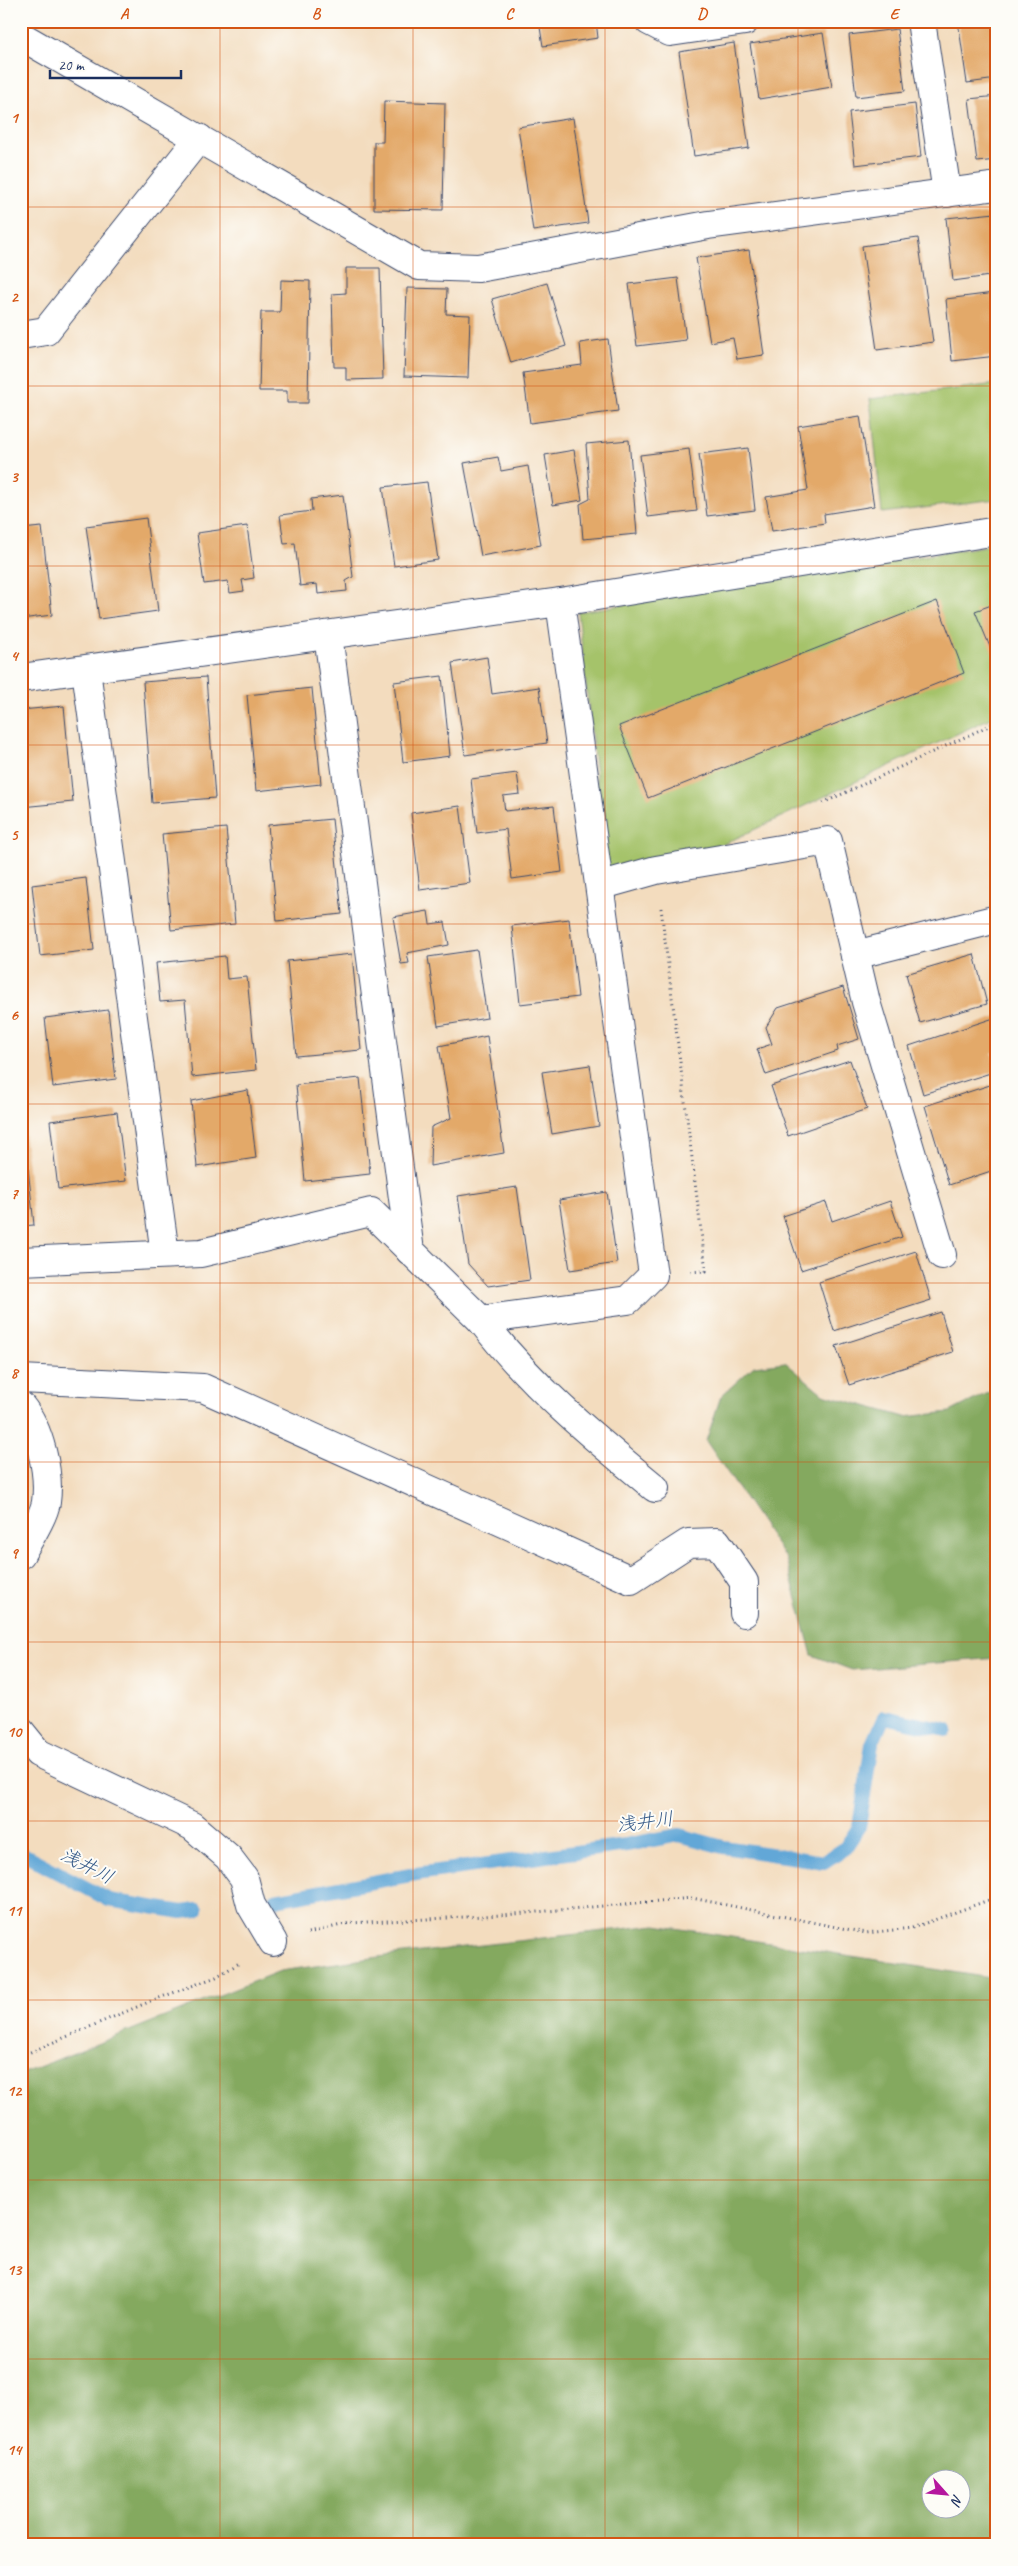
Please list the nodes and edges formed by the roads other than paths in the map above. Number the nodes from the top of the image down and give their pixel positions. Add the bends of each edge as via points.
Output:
1 (649, 21) edge
2 (745, 21) edge
3 (921, 21) edge
4 (21, 36) edge
5 (200, 138) junction
6 (997, 186) edge
7 (947, 193) junction
8 (21, 335) edge
9 (997, 531) edge
10 (560, 602) junction
11 (328, 635) junction
12 (86, 670) junction
13 (21, 678) edge
14 (599, 879) junction
15 (997, 920) edge
16 (855, 954) junction
17 (410, 1250) junction
18 (165, 1254) junction
19 (942, 1255) dead end
20 (21, 1261) edge
21 (481, 1320) junction
22 (21, 1379) edge
23 (21, 1406) edge
24 (655, 1488) dead end
25 (21, 1554) edge
26 (744, 1613) dead end
27 (21, 1732) edge
28 (273, 1942) road end

1 - 2 street via 670,32
3 - 7 street
4 - 5 street
5 - 7 street via 419,266 478,268 708,225
5 - 8 street via 46,331
6 - 7 street
9 - 10 street
10 - 11 street
10 - 14 street
11 - 12 street
11 - 17 street
12 - 13 street
12 - 18 street
14 - 16 street via 606,884 656,870 828,841
14 - 21 street via 653,1275 628,1300
15 - 16 street
16 - 19 street via 886,1074
17 - 18 street via 371,1212 201,1253
17 - 21 street
18 - 20 street
21 - 24 street via 505,1352 570,1418
22 - 26 street via 202,1388 631,1580 688,1543 717,1542 744,1582
23 - 25 street via 28,1414 43,1449 46,1502
27 - 28 street via 38,1752 192,1826 228,1857 244,1878 251,1905

